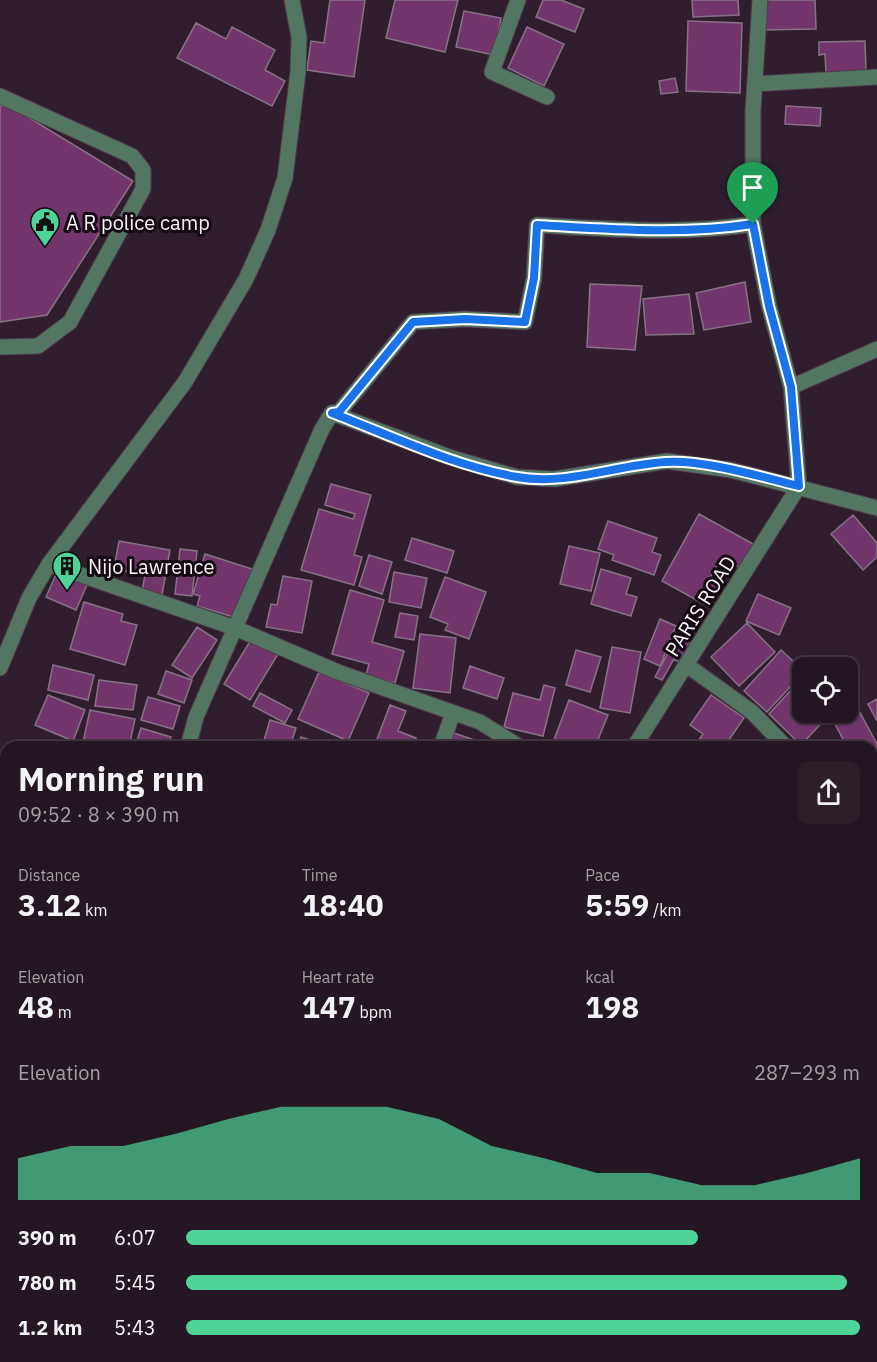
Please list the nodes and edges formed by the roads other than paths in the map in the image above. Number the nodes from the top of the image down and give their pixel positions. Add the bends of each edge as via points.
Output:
1 (292, 0) edge
2 (518, 0) edge
3 (760, 0) edge
4 (877, 76) edge
5 (755, 84) junction
6 (0, 96) edge
7 (547, 97) dead end
8 (753, 224) junction
9 (0, 347) edge
10 (875, 354) edge
11 (791, 387) junction
12 (332, 413) junction
13 (799, 486) junction
14 (877, 508) edge
15 (49, 564) junction
16 (235, 628) junction
17 (688, 666) junction
18 (0, 668) edge
19 (453, 713) junction
20 (190, 741) edge
21 (443, 741) edge
22 (510, 741) edge
23 (638, 741) edge
24 (780, 741) edge

1 - 15 street via 299,37 298,72 285,178 268,230 246,279 185,382
2 - 7 street via 492,72
3 - 5 street
4 - 5 street
5 - 8 street
6 - 9 street via 132,156 143,170 142,189 70,322 38,346
8 - 11 street via 769,306
8 - 12 street via 657,231 537,225 534,278 525,322 413,322 339,412
10 - 11 street
11 - 13 street
12 - 13 street via 452,458 517,477 555,479 667,461 731,470
12 - 16 street
13 - 14 street
13 - 17 street, PARIS ROAD
15 - 16 street
15 - 18 street via 29,598
16 - 19 street via 338,672
16 - 20 street via 196,717
17 - 23 street, PARIS ROAD
17 - 24 street via 752,712
19 - 21 street
19 - 22 street via 480,722

